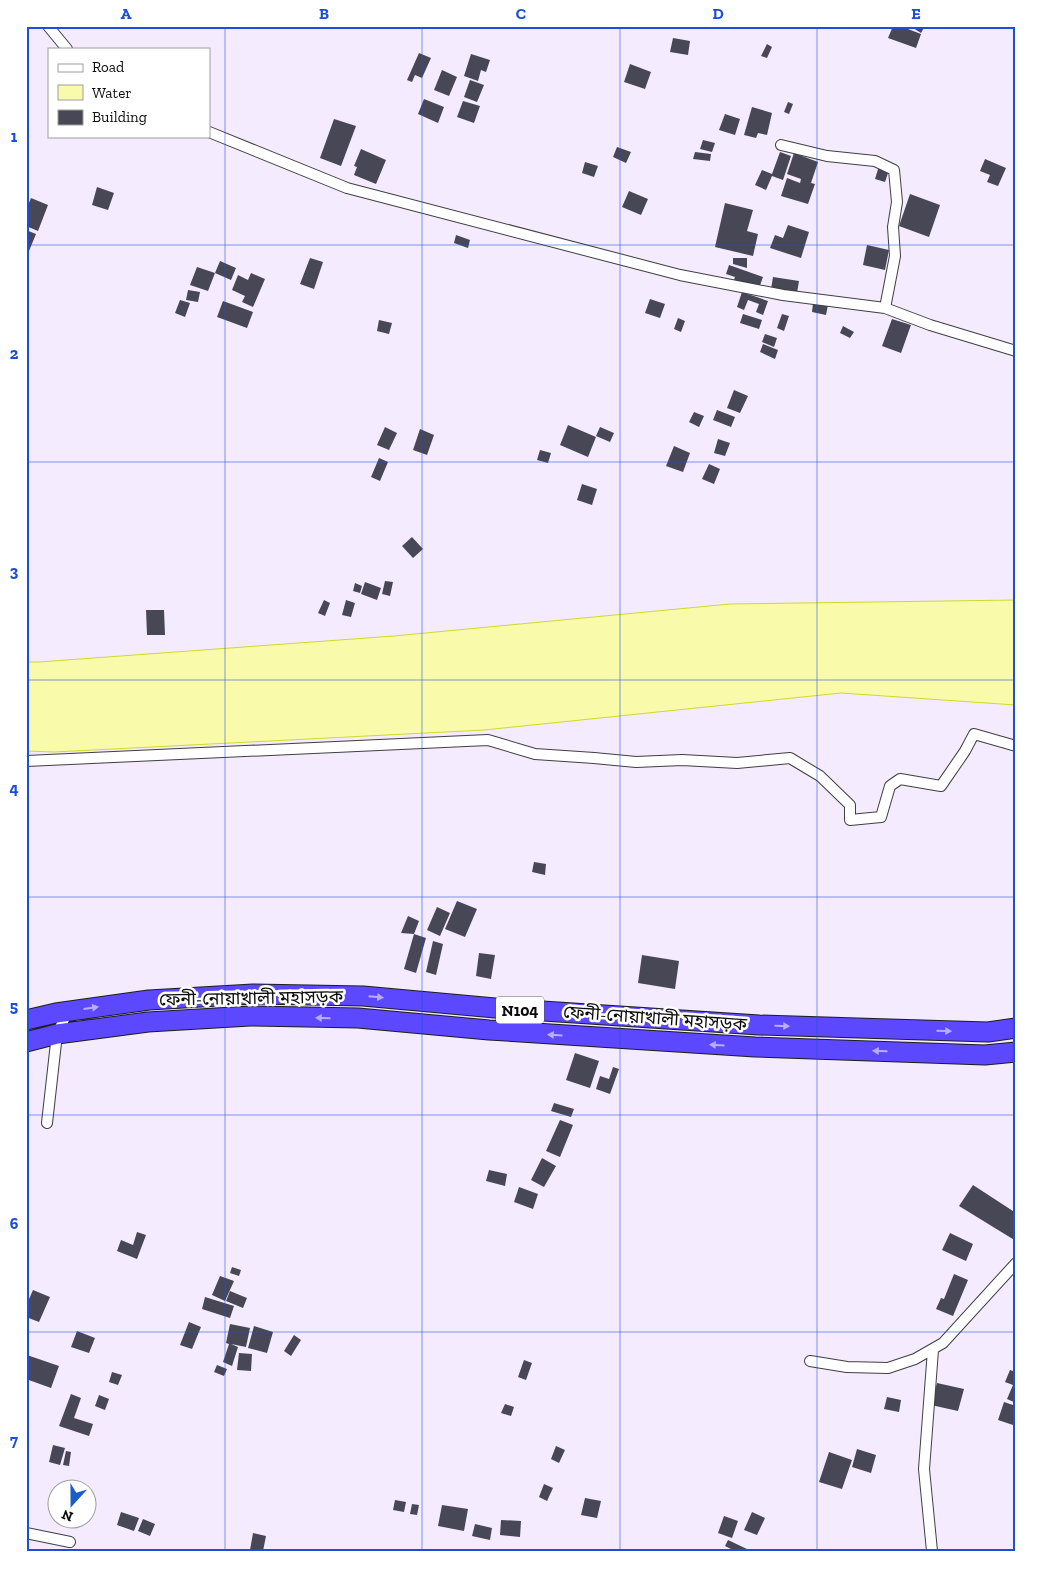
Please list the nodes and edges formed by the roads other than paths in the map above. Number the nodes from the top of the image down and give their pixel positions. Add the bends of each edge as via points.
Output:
1 (48, 26) edge
2 (66, 48) edge
3 (210, 132) edge
4 (781, 146) dead end
5 (885, 308) junction
6 (1016, 351) edge
7 (1016, 746) edge
8 (26, 761) edge
9 (68, 1011) junction
10 (26, 1020) edge
11 (1016, 1028) edge
12 (57, 1034) junction
13 (26, 1042) edge
14 (1016, 1052) edge
15 (47, 1123) dead end
16 (1016, 1263) edge
17 (933, 1350) junction
18 (810, 1361) dead end
19 (26, 1533) edge
20 (70, 1542) dead end
21 (932, 1551) edge

1 - 2 street
3 - 5 street via 347,188 680,275 783,295
4 - 5 street via 827,156 876,161 894,170 897,202 893,227 895,256
5 - 6 street
7 - 8 street via 974,734 941,786 900,779 890,786 881,817 850,820 850,805 820,776 790,758 737,763 636,762 535,754 488,740
9 - 10 highway, ফেনী-নোয়াখালী মহাসড়ক / N104
9 -> 11 highway, ফেনী-নোয়াখালী মহাসড়ক / N104 via 149,1000 253,994 353,996 759,1025 988,1032
9 - 12 street
12 - 13 highway, ফেনী-নোয়াখালী মহাসড়ক / N104
14 -> 12 highway, ফেনী-নোয়াখালী মহাসড়ক / N104 via 985,1055 754,1047 358,1018 250,1016 148,1022
12 - 15 street
16 - 17 street via 944,1343
17 - 18 street via 888,1368
17 - 21 street via 924,1468
19 - 20 street

